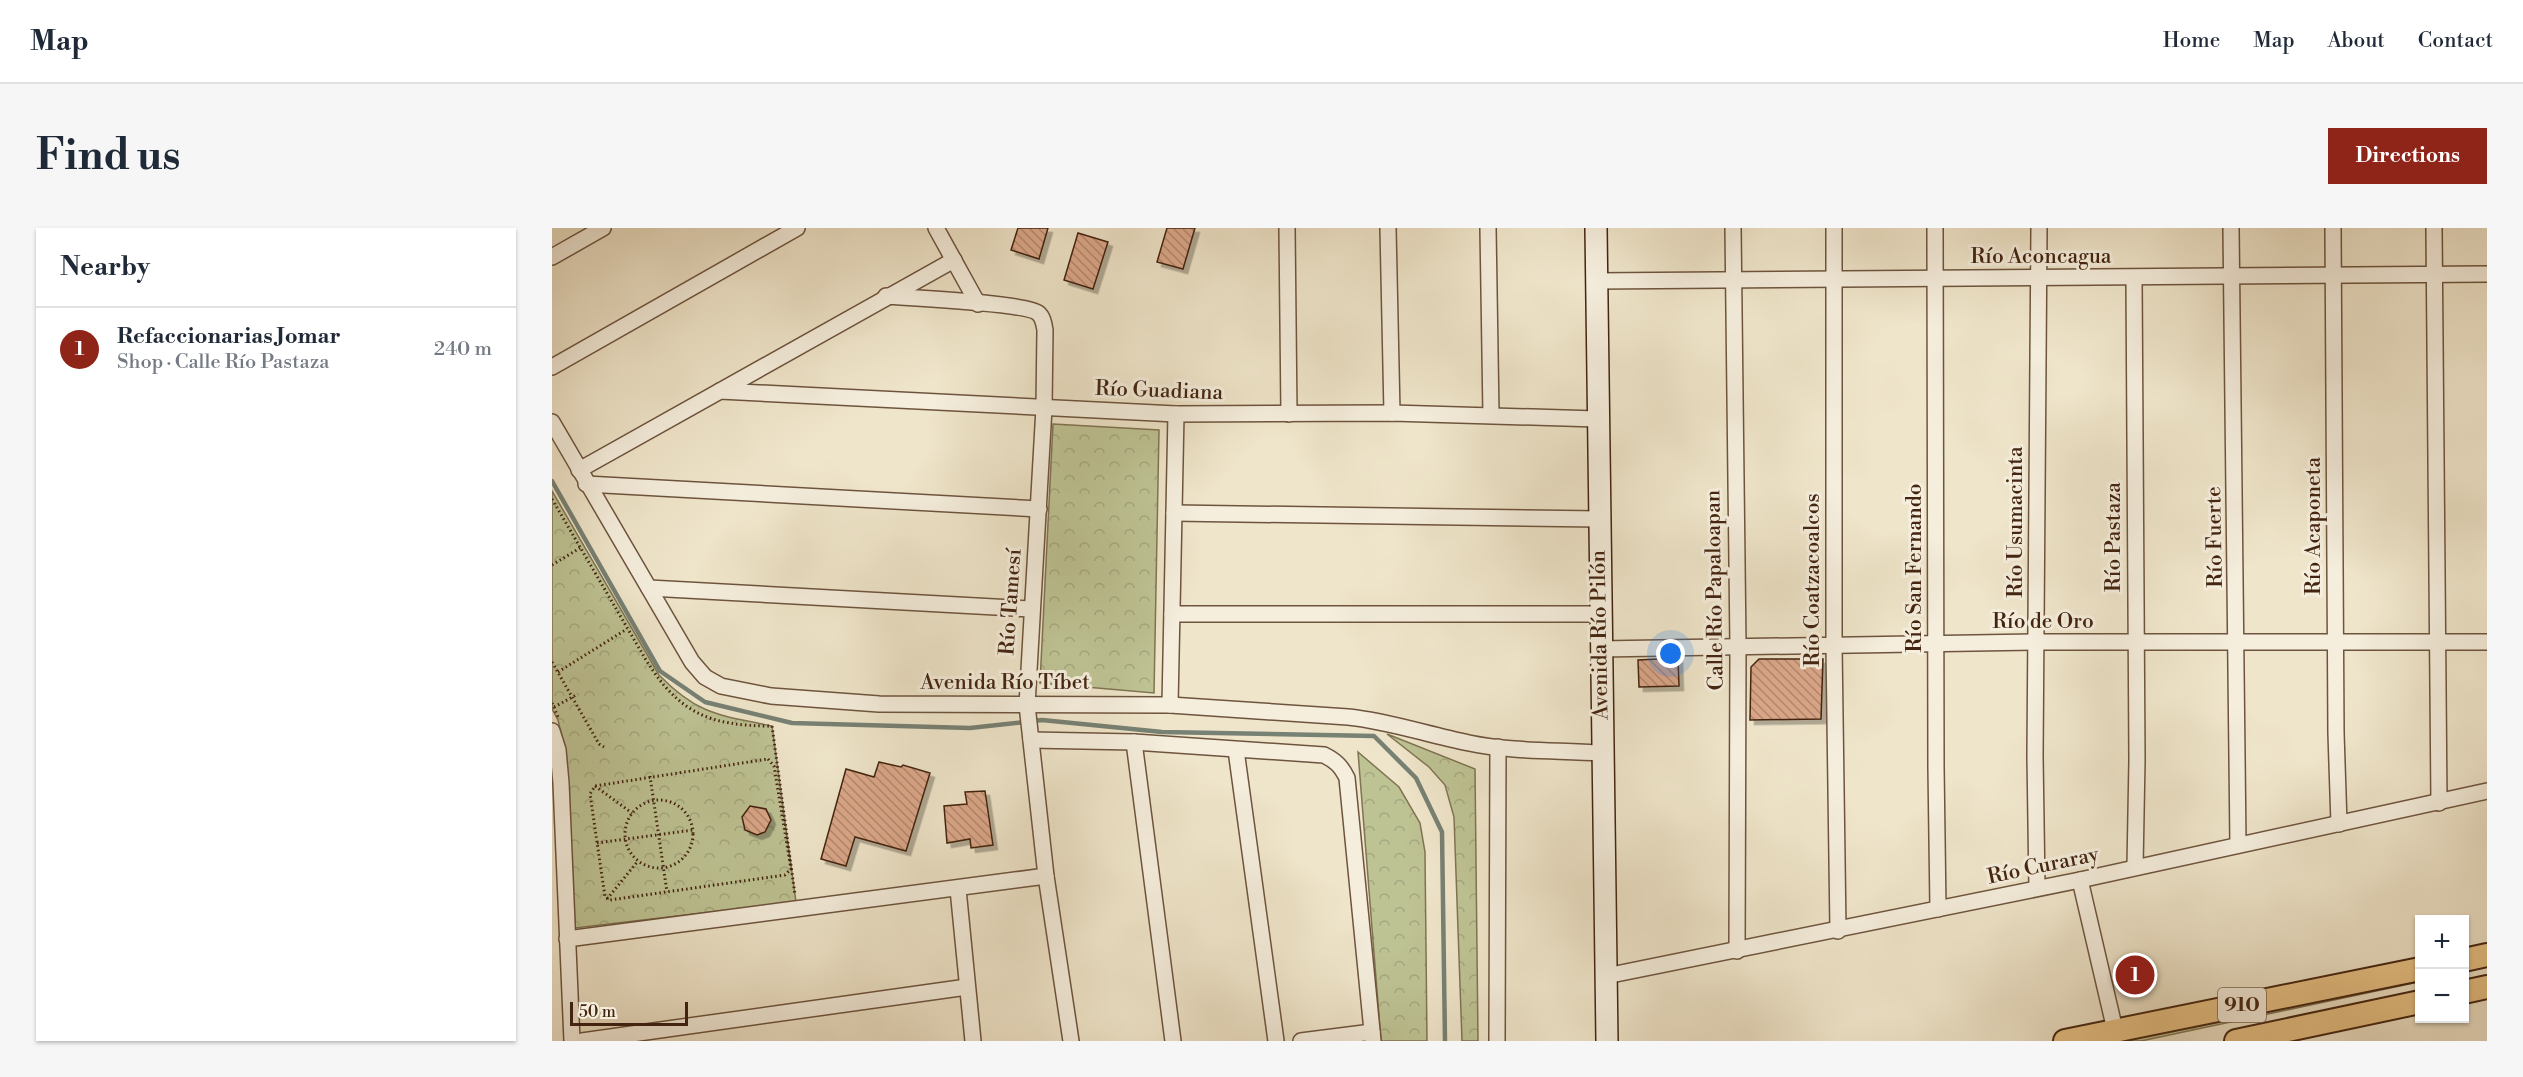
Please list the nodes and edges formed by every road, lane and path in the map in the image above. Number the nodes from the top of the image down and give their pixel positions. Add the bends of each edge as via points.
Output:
1 (603, 228) edge
2 (797, 228) edge
3 (936, 228) edge
4 (1287, 228) edge
5 (1388, 228) edge
6 (1488, 228) edge
7 (1596, 228) edge
8 (1733, 228) edge
9 (1834, 228) edge
10 (1935, 228) edge
11 (2038, 228) edge
12 (2231, 228) edge
13 (2333, 228) edge
14 (2434, 228) edge
15 (552, 257) edge
16 (954, 260) junction
17 (2434, 274) junction
18 (2487, 274) edge
19 (2232, 276) junction
20 (2334, 276) junction
21 (2134, 278) junction
22 (1936, 279) junction
23 (2040, 279) junction
24 (1734, 280) junction
25 (1834, 280) junction
26 (1596, 281) junction
27 (886, 296) junction
28 (978, 304) junction
29 (552, 367) edge
30 (720, 391) junction
31 (1044, 408) junction
32 (1392, 413) junction
33 (1176, 414) junction
34 (1289, 414) junction
35 (1491, 415) junction
36 (1597, 419) junction
37 (552, 422) edge
38 (579, 470) junction
39 (586, 484) junction
40 (552, 499) edge
41 (1039, 509) junction
42 (1174, 513) junction
43 (1599, 519) junction
44 (580, 548) junction
45 (552, 565) edge
46 (649, 588) junction
47 (1031, 609) junction
48 (1173, 614) junction
49 (1599, 614) junction
50 (627, 629) junction
51 (2036, 642) junction
52 (2237, 642) junction
53 (2335, 642) junction
54 (2487, 642) edge
55 (2136, 643) junction
56 (2438, 643) junction
57 (1935, 644) junction
58 (1834, 646) junction
59 (1738, 647) junction
60 (1600, 649) junction
61 (552, 662) edge
62 (558, 672) junction
63 (578, 694) dead end
64 (553, 705) edge
65 (1170, 705) junction
66 (1027, 708) junction
67 (555, 725) edge
68 (1030, 736) junction
69 (1134, 742) junction
70 (604, 747) dead end
71 (1498, 747) junction
72 (1236, 750) junction
73 (1601, 753) junction
74 (651, 776) junction
75 (595, 786) junction
76 (2487, 790) edge
77 (2439, 803) junction
78 (632, 813) junction
79 (2339, 824) junction
80 (693, 830) junction
81 (596, 843) junction
82 (2238, 845) junction
83 (638, 861) junction
84 (2135, 867) junction
85 (791, 869) junction
86 (1046, 876) junction
87 (2080, 880) junction
88 (2037, 888) junction
89 (958, 889) junction
90 (667, 892) junction
91 (607, 899) junction
92 (796, 902) dead end
93 (1938, 909) junction
94 (1838, 931) junction
95 (567, 939) junction
96 (2487, 939) edge
97 (2469, 943) edge
98 (1737, 951) junction
99 (2415, 954) edge
100 (2487, 955) edge
101 (2469, 959) edge
102 (2415, 970) edge
103 (1606, 976) junction
104 (967, 987) junction
105 (2487, 987) edge
106 (2469, 991) edge
107 (2415, 1003) edge
108 (2114, 1023) junction
109 (1372, 1036) edge
110 (572, 1041) edge
111 (582, 1041) edge
112 (974, 1041) edge
113 (1071, 1041) edge
114 (1173, 1041) edge
115 (1276, 1041) edge
116 (1301, 1041) edge
117 (1497, 1041) edge
118 (1607, 1041) edge
119 (2065, 1041) edge
120 (2236, 1041) edge

1 - 15 street
2 - 29 street
3 - 16 street
4 - 34 street
5 - 32 street
6 - 35 street
7 - 26 main road, Avenida Río Pilón
8 - 24 street, Calle Río Papaloapan
9 - 25 street, Río Coatzacoalcos
10 - 22 street, Río San Fernando
11 - 23 street, Río Usumacinta
12 - 19 street, Río Fuerte
13 - 20 street, Río Acaponeta
14 - 17 street
16 - 27 street
16 - 28 street
17 - 18 street, Río Aconcagua
17 - 20 street, Río Aconcagua
17 - 56 street
19 - 20 street, Río Aconcagua
19 - 21 street, Río Aconcagua
19 - 52 street, Río Fuerte
20 - 53 street, Río Acaponeta
21 - 23 street, Río Aconcagua
21 - 55 street, Río Pastaza
22 - 23 street, Río Aconcagua
22 - 25 street, Río Aconcagua
22 - 57 street, Río San Fernando
23 - 51 street, Río Usumacinta
24 - 25 street, Río Aconcagua
24 - 26 street, Río Aconcagua
24 - 59 street, Calle Río Papaloapan
25 - 58 street, Río Coatzacoalcos
26 - 36 main road, Avenida Río Pilón
27 - 28 street
27 - 30 street
28 - 31 street, Río Tamesí via 1016,306 1037,312 1042,318
30 - 31 street, Río Guadiana
30 - 38 street
31 - 33 street, Río Guadiana
31 - 41 street, Río Tamesí
32 - 34 street, Río Guadiana
32 - 35 street, Río Guadiana
33 - 34 street, Río Guadiana
33 - 42 street
35 - 36 street, Río Guadiana
36 - 43 main road, Avenida Río Pilón
37 - 38 street, Avenida Río Tíbet
38 - 39 street, Avenida Río Tíbet
39 - 41 street
39 - 46 street, Avenida Río Tíbet
40 - 44 path
41 - 47 street, Río Tamesí
42 - 43 street
42 - 48 street
43 - 49 main road, Avenida Río Pilón
44 - 45 path
44 - 50 path
46 - 47 street
46 - 66 street, Avenida Río Tíbet via 692,662 705,677 721,686 771,696 879,704
47 - 66 street, Río Tamesí
48 - 49 street
48 - 65 street
49 - 60 main road, Avenida Río Pilón
50 - 62 path
50 - 85 path via 662,685 683,705 723,722 772,726
51 - 55 street, Río de Oro
51 - 57 street, Río de Oro
51 - 88 street, Río Usumacinta
52 - 53 street, Río de Oro
52 - 55 street, Río de Oro
52 - 82 street, Río Fuerte
53 - 56 street, Río de Oro
53 - 79 street, Río Acaponeta
54 - 56 street, Río de Oro
55 - 84 street, Río Pastaza
56 - 77 street
57 - 58 street, Río de Oro
57 - 93 street, Río San Fernando
58 - 59 street, Río de Oro
58 - 94 street, Río Coatzacoalcos
59 - 60 street, Río de Oro
59 - 98 street, Calle Río Papaloapan
60 - 73 main road, Avenida Río Pilón
61 - 62 path
62 - 70 path
63 - 64 path
64 - 67 path
65 - 66 street, Avenida Río Tíbet
65 - 71 street, Avenida Río Tíbet via 1373,720
66 - 68 street, Río Tamesí
67 - 95 street
68 - 69 street
68 - 86 street, Río Tamesí
69 - 72 street
69 - 114 street
71 - 73 street, Avenida Río Tíbet
71 - 117 street
72 - 109 street via 1324,755 1342,767 1347,778
72 - 115 street
73 - 103 main road, Avenida Río Pilón
74 - 75 path
74 - 85 path via 768,759 774,765
74 - 90 path
75 - 78 path
75 - 81 path via 590,794
76 - 77 street, Río Curaray
77 - 79 street, Río Curaray
78 - 80 path via 648,802 668,801 686,813
78 - 83 path via 625,839
79 - 82 street, Río Curaray
80 - 81 path
80 - 83 path via 690,850 679,863 656,869
81 - 91 path
82 - 84 street, Río Curaray
83 - 91 path
84 - 87 street, Río Curaray
85 - 90 path via 785,875
85 - 92 path
86 - 89 street
86 - 113 street, Río Tamesí
87 - 88 street, Río Curaray
87 - 108 street
88 - 93 street, Río Curaray
89 - 95 street
89 - 104 street
90 - 91 path
93 - 94 street, Río Curaray
94 - 98 street, Río Curaray
95 - 110 street
96 - 97 main road
98 - 103 street, Río Curaray
99 - 108 main road
100 - 101 main road
102 - 108 main road, 910
103 - 118 main road, Avenida Río Pilón
104 - 111 street
104 - 112 street
105 - 106 main road
107 - 120 main road, 910
108 - 119 main road, 910
109 - 116 street

